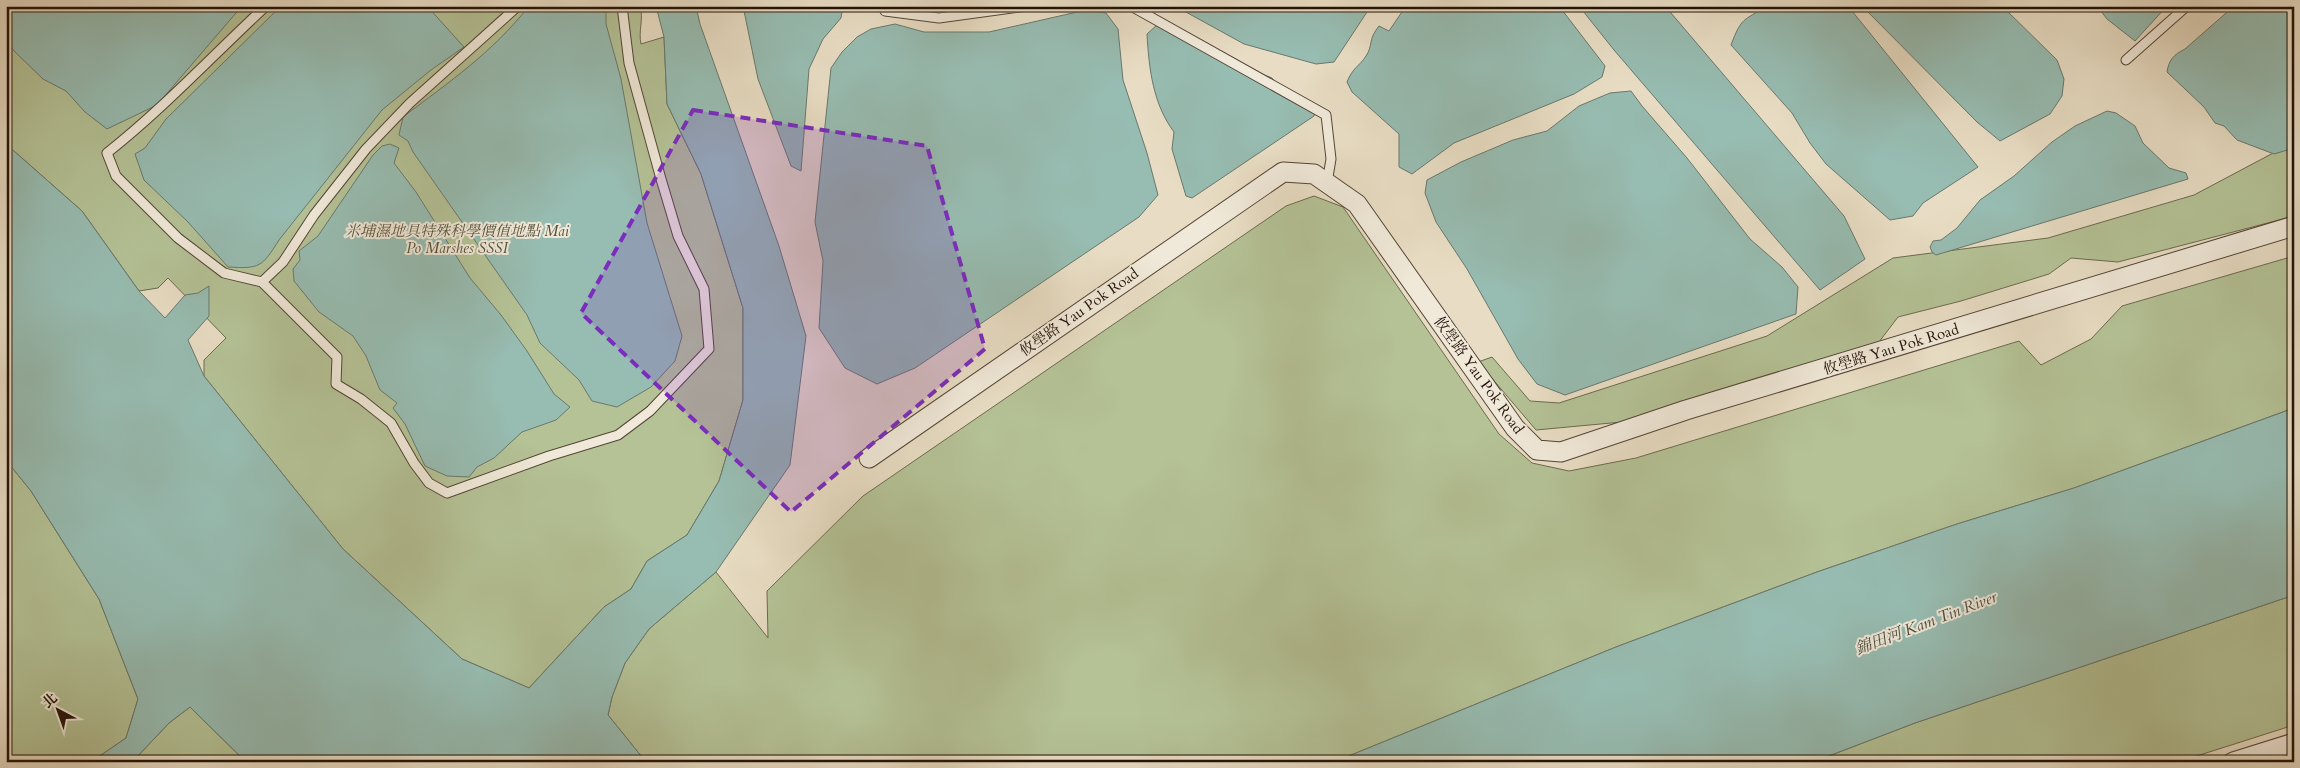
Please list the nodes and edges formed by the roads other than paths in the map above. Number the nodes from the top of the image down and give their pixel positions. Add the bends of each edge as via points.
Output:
1 (266, 6) edge
2 (518, 6) edge
3 (622, 6) edge
4 (882, 6) edge
5 (1027, 6) edge
6 (1131, 6) edge
7 (2187, 6) edge
8 (2126, 60) dead end
9 (1327, 184) junction
10 (2294, 226) edge
11 (262, 282) junction
12 (869, 458) dead end
13 (2294, 743) edge
14 (2233, 762) edge

1 - 11 lane via 176,93 107,153 116,176 178,238 224,273
2 - 11 lane via 410,102 366,149 314,214 283,262
3 - 11 lane via 629,63 661,179 678,236 704,289 709,349 650,411 618,435 548,456 447,493 429,483 391,423 336,384 337,357
4 - 5 lane via 885,11 939,18
6 - 9 lane via 1326,115 1331,159
7 - 8 lane
9 - 10 street, 攸壆路 Yau Pok Road via 1356,204 1516,428 1537,450 1561,452 1686,410
9 - 12 street, 攸壆路 Yau Pok Road via 1314,174 1283,172
13 - 14 street

